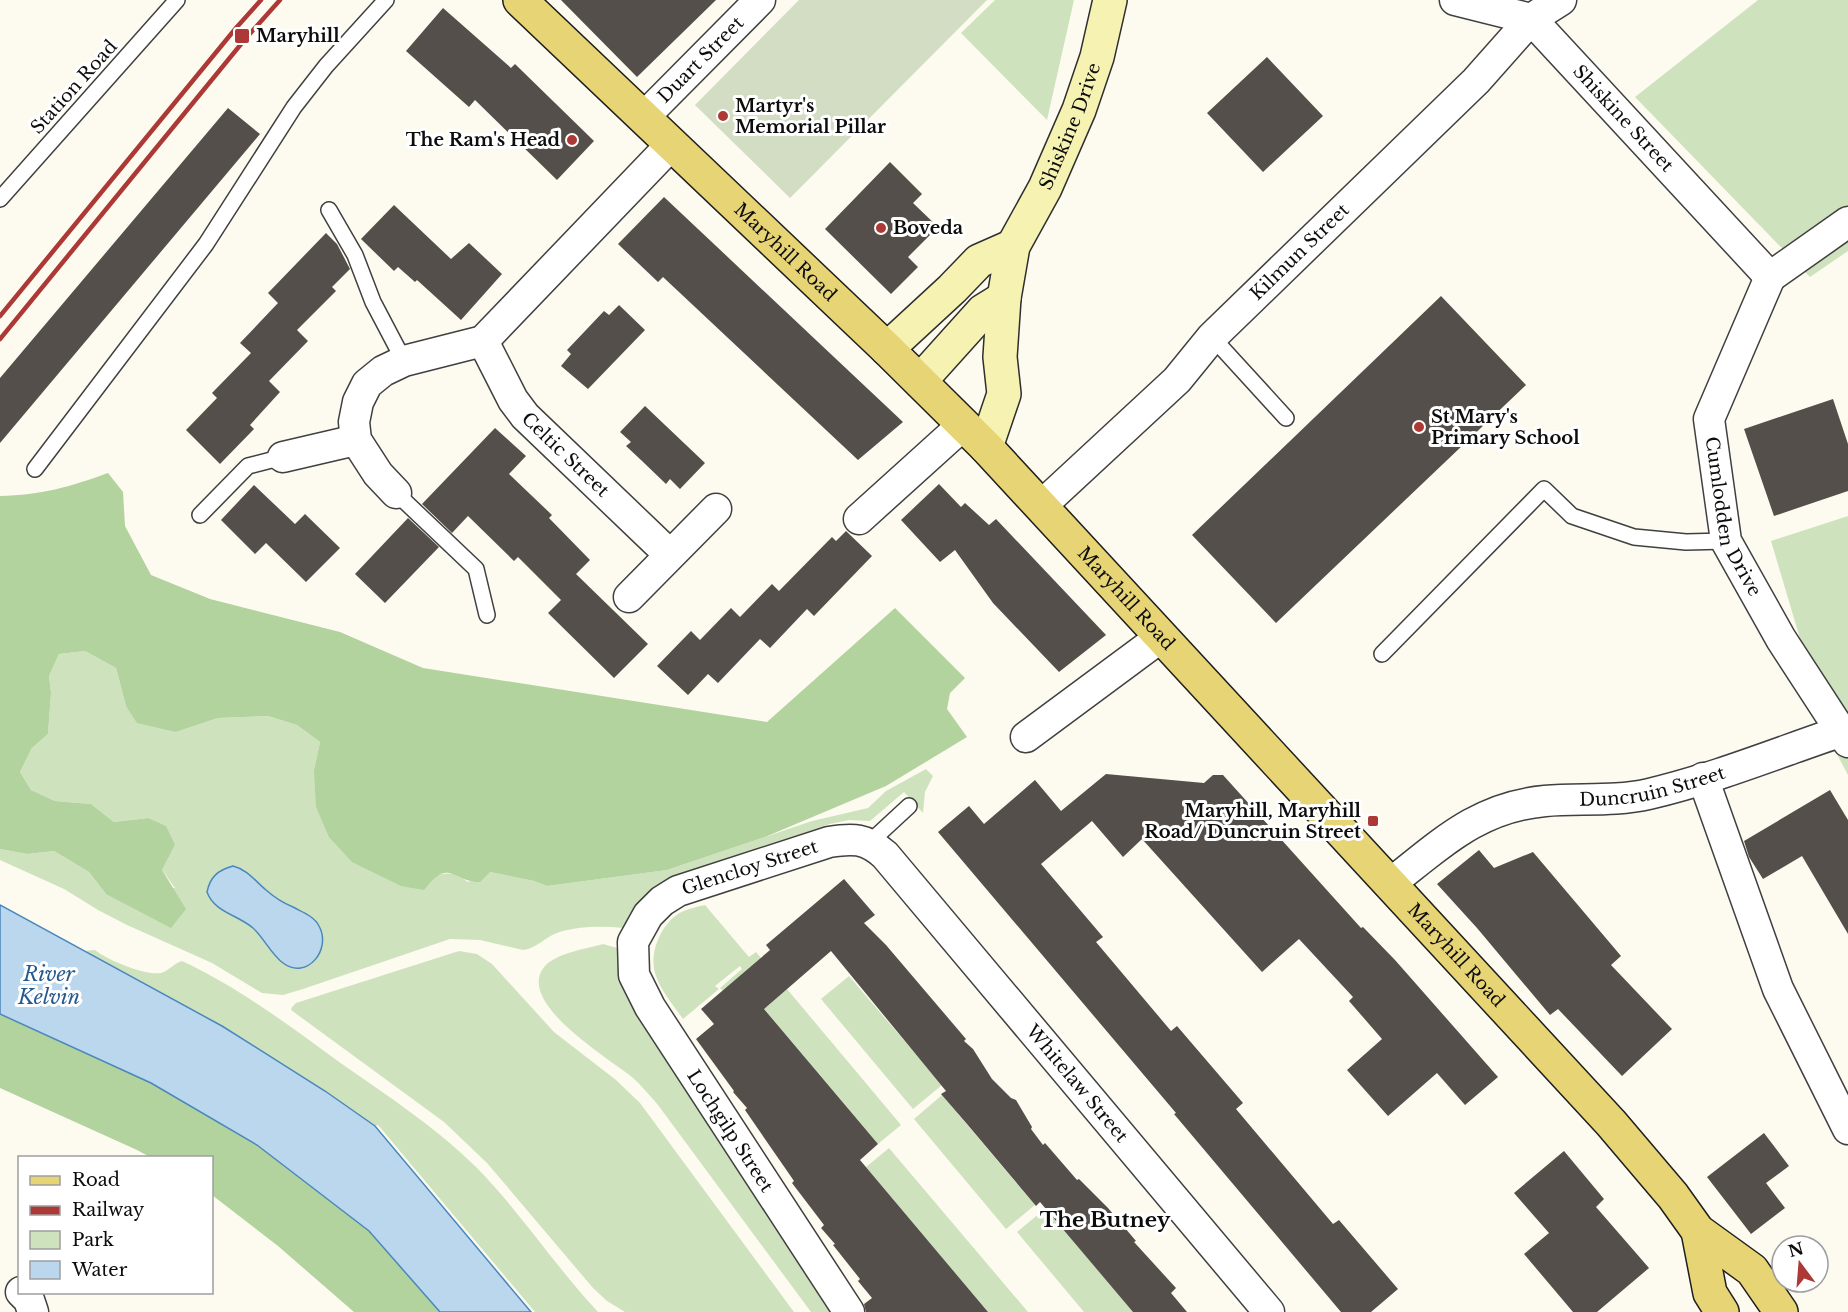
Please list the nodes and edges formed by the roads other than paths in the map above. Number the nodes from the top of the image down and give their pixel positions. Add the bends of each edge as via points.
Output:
1 (177, 0) edge
2 (386, 0) edge
3 (520, 0) edge
4 (760, 0) edge
5 (1110, 0) edge
6 (1455, 0) edge
7 (1561, 0) edge
8 (1531, 20) junction
9 (643, 118) junction
10 (671, 145) junction
11 (0, 199) edge
12 (329, 210) dead end
13 (1848, 222) edge
14 (1013, 246) junction
15 (1770, 277) junction
16 (1004, 298) junction
17 (1212, 337) junction
18 (483, 341) junction
19 (887, 349) junction
20 (404, 361) junction
21 (920, 381) junction
22 (1286, 418) dead end
23 (975, 436) junction
24 (356, 440) junction
25 (283, 457) joint
26 (35, 469) dead end
27 (396, 493) joint
28 (1041, 506) junction
29 (716, 509) dead end
30 (200, 515) dead end
31 (859, 519) dead end
32 (1726, 541) junction
33 (669, 554) junction
34 (629, 597) dead end
35 (487, 615) dead end
36 (1161, 637) junction
37 (1382, 654) dead end
38 (1846, 734) edge
39 (1026, 737) dead end
40 (1703, 778) junction
41 (909, 806) dead end
42 (877, 849) junction
43 (1392, 884) junction
44 (633, 942) joint
45 (1848, 1129) edge
46 (1698, 1231) junction
47 (0, 1281) edge
48 (18, 1290) edge
49 (22, 1294) edge
50 (33, 1312) edge
51 (849, 1312) edge
52 (1269, 1312) edge
53 (1722, 1312) edge
54 (1781, 1312) edge

1 - 11 lane, Station Road
2 - 26 lane via 294,107 206,244
3 - 9 main road, Maryhill Road
4 - 9 street, Duart Street
5 - 14 street, Shiskine Drive via 1079,110 1045,188
6 - 8 street
7 - 8 street, Kilmun Street
8 - 15 street, Shiskine Street
8 - 17 street, Kilmun Street via 1476,81
9 - 10 main road, Maryhill Road
10 - 18 street
10 - 19 main road, Maryhill Road
12 - 20 lane via 355,255 372,302
13 - 15 street
14 - 16 street, Shiskine Drive
14 - 19 street via 979,261
15 - 32 street, Cumlodden Drive via 1709,419
16 - 21 street via 983,311
16 - 23 street, Shiskine Drive via 1000,357 1004,394
17 - 22 lane
17 - 28 street, Kilmun Street via 1177,380
18 - 20 street
18 - 33 street, Celtic Street via 525,416
19 - 21 main road, Maryhill Road
20 - 24 street via 367,384 354,422
21 - 23 main road, Maryhill Road
23 - 28 main road, Maryhill Road
23 - 31 street
24 - 25 street
24 - 27 street
25 - 30 lane via 248,466
27 - 35 lane via 476,569
28 - 36 main road, Maryhill Road
29 - 33 street
32 - 37 lane via 1634,537 1572,516 1544,489
32 - 38 street, Cumlodden Drive via 1782,639
33 - 34 street
36 - 39 street
36 - 43 main road, Maryhill Road
38 - 40 street, Duncruin Street
40 - 43 street, Duncruin Street via 1649,794 1530,802 1488,815 1455,832
40 - 45 street via 1778,989
41 - 42 lane
42 - 44 street, Glencloy Street via 850,838 829,842 678,891 648,915
42 - 52 street, Whitelaw Street
43 - 46 main road, Maryhill Road via 1611,1123
44 - 51 street, Lochgilp Street via 634,975 650,1007
46 - 53 main road, Maryhill Road via 1710,1293
46 - 54 main road, Maryhill Road via 1752,1270
47 - 48 street
49 - 50 street

